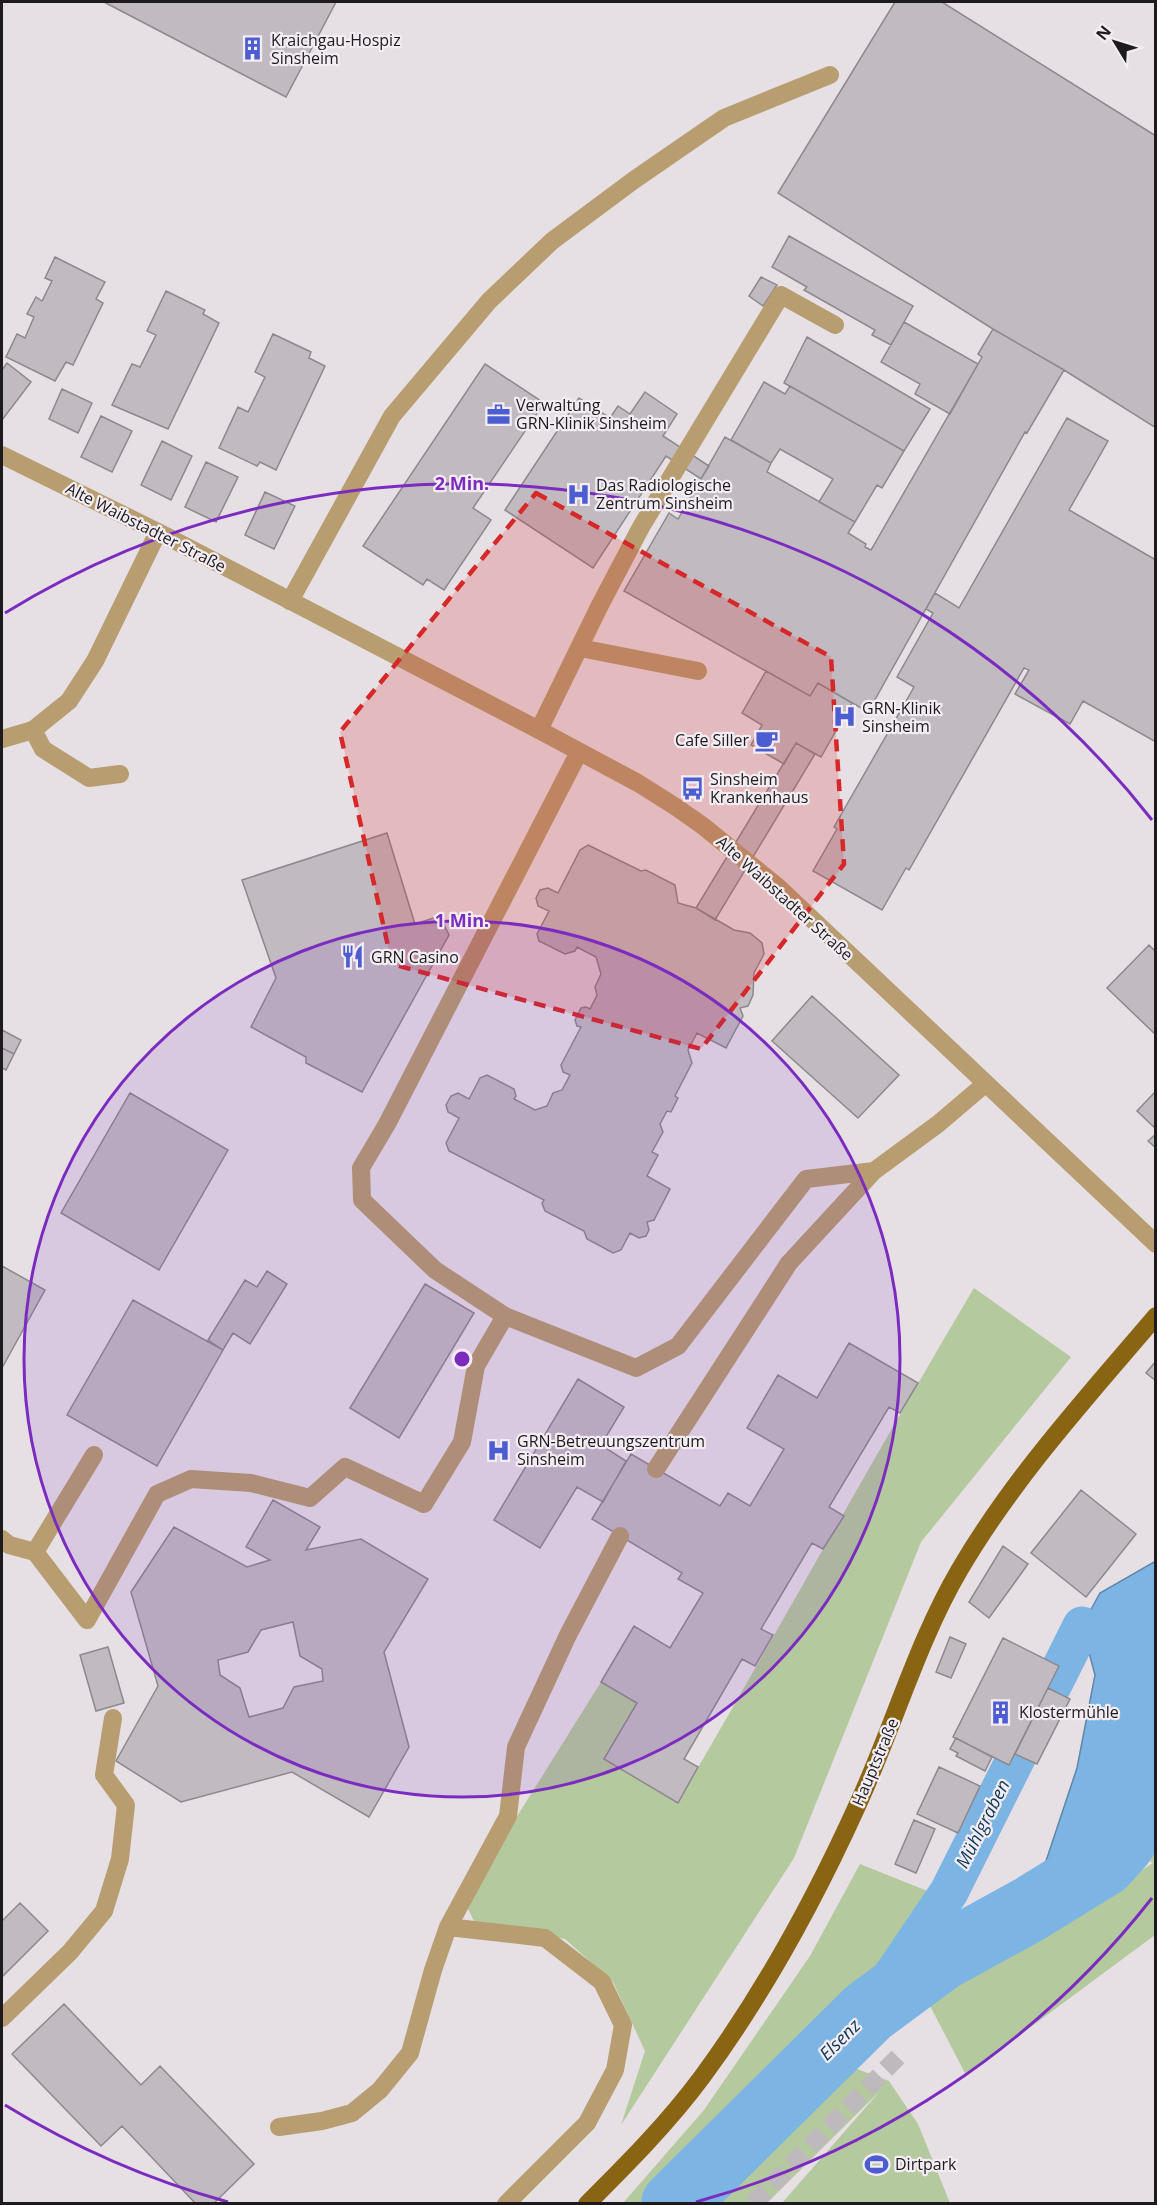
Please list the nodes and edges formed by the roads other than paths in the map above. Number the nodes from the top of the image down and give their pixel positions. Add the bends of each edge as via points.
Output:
1 (830, 75) dead end
2 (835, 325) dead end
3 (2, 455) edge
4 (158, 532) junction
5 (290, 601) junction
6 (580, 648) junction
7 (698, 671) dead end
8 (33, 730) junction
9 (539, 730) junction
10 (2, 739) edge
11 (579, 752) junction
12 (120, 774) dead end
13 (985, 1084) junction
14 (874, 1171) junction
15 (1155, 1244) edge
16 (505, 1316) junction
17 (1155, 1316) edge
18 (94, 1455) dead end
19 (656, 1469) dead end
20 (620, 1536) dead end
21 (2, 1539) edge
22 (35, 1552) junction
23 (113, 1718) dead end
24 (448, 1927) junction
25 (2, 2018) edge
26 (279, 2127) dead end
27 (506, 2204) edge
28 (587, 2204) edge

1 - 5 street via 724,118 552,241 489,301 392,416
2 - 6 street via 781,296 641,527
3 - 4 street, Alte Waibstadter Straße
4 - 5 street, Alte Waibstadter Straße
4 - 8 street via 95,661 69,701
5 - 9 street, Alte Waibstadter Straße
6 - 7 street
6 - 9 street
8 - 10 street
8 - 12 street via 43,749 89,778
9 - 11 street, Alte Waibstadter Straße
11 - 13 street, Alte Waibstadter Straße via 676,807 732,849 778,887
11 - 16 street via 361,1168 362,1200 435,1270
13 - 14 street
13 - 15 street, Alte Waibstadter Straße
14 - 16 street via 806,1179 678,1346 636,1368
14 - 19 street via 789,1263
16 - 22 street via 476,1366 462,1443 424,1504 345,1467 310,1498 251,1483 191,1479 157,1494 87,1620
17 - 28 main road, Hauptstraße via 1019,1478 959,1571 818,1890 759,1993 701,2078 641,2150
18 - 22 street
20 - 24 street via 516,1747 508,1816
21 - 22 street via 9,1545
23 - 25 street via 104,1774 126,1805 120,1859 104,1911 70,1952
24 - 26 street via 410,2053 381,2090 352,2113
24 - 27 street via 545,1938 602,1982 623,2025 615,2070 587,2123

